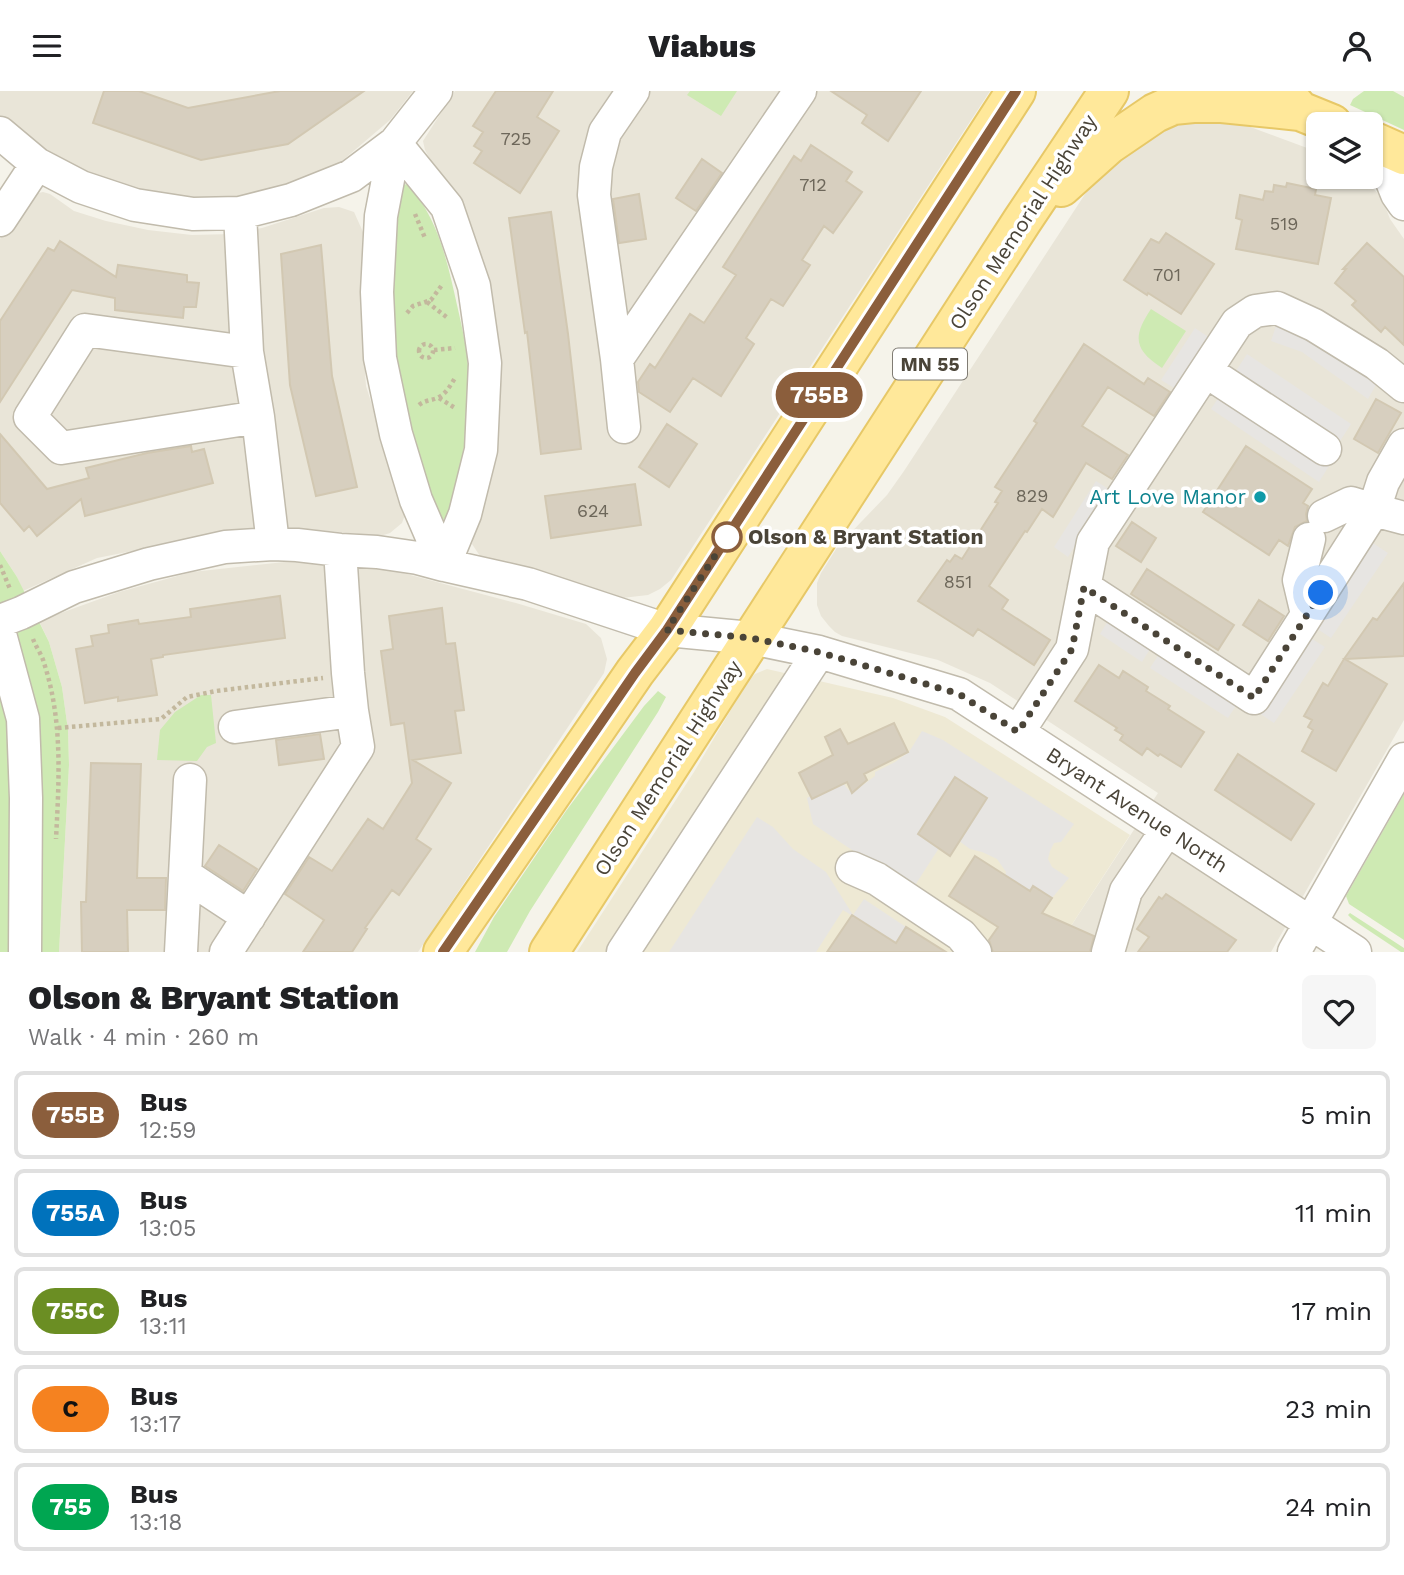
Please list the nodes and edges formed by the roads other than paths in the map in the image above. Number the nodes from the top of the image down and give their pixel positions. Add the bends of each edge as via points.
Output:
1 (436, 91) edge
2 (632, 91) edge
3 (800, 91) edge
4 (1016, 91) edge
5 (1110, 91) edge
6 (1302, 109) edge
7 (0, 132) edge
8 (395, 143) junction
9 (1383, 145) edge
10 (37, 164) junction
11 (1404, 205) edge
12 (240, 213) junction
13 (0, 220) edge
14 (1022, 221) junction
15 (247, 352) junction
16 (617, 359) junction
17 (1206, 370) junction
18 (1404, 386) edge
19 (258, 417) junction
20 (624, 427) dead end
21 (1404, 445) edge
22 (1325, 449) dead end
23 (1374, 510) junction
24 (1404, 518) edge
25 (273, 544) junction
26 (340, 550) junction
27 (444, 565) junction
28 (1084, 587) junction
29 (1307, 614) junction
30 (0, 621) edge
31 (667, 630) junction
32 (0, 633) edge
33 (751, 638) junction
34 (819, 652) junction
35 (352, 711) junction
36 (235, 727) dead end
37 (1018, 732) junction
38 (1404, 759) edge
39 (190, 780) dead end
40 (1167, 830) junction
41 (852, 868) dead end
42 (185, 875) junction
43 (249, 917) junction
44 (1311, 922) junction
45 (25, 952) edge
46 (181, 952) edge
47 (226, 952) edge
48 (443, 952) edge
49 (549, 952) edge
50 (623, 952) edge
51 (975, 952) edge
52 (1108, 952) edge
53 (1294, 952) edge
54 (1356, 952) edge

1 - 8 street
2 - 16 street via 605,132 594,195
3 - 16 street
4 - 31 main road
5 - 14 main road, Olson Memorial Highway / MN 55
6 - 14 main road via 1222,103 1173,105 1108,145
7 - 10 street
8 - 12 street via 351,176
8 - 27 street via 381,216 380,358 416,500
8 - 27 street via 447,207 474,286 485,362 481,450 465,514
9 - 11 street
10 - 12 street via 81,187 135,205 192,214
10 - 13 street
12 - 15 street
14 - 33 main road, Olson Memorial Highway / MN 55
15 - 19 street
15 - 19 street via 85,330 30,417 61,448
16 - 20 street
17 - 18 street via 1237,323 1255,311 1277,308 1314,325
17 - 22 street
17 - 28 street via 1093,542
19 - 25 street
21 - 23 street via 1383,482
23 - 24 street
23 - 29 street
23 - 29 street via 1351,503 1316,528 1299,580
25 - 26 street, Bryant Avenue North
25 - 30 street, Bryant Avenue North via 225,547 149,564 74,587
26 - 27 street, Bryant Avenue North via 377,551
26 - 35 street
27 - 31 street, Bryant Avenue North via 528,584
28 - 29 street via 1254,698
28 - 37 street via 1072,649
31 - 33 street, Bryant Avenue North
31 - 48 main road
32 - 45 street via 23,719
33 - 34 street, Bryant Avenue North
33 - 49 main road, Olson Memorial Highway / MN 55
34 - 37 street, Bryant Avenue North via 959,694
34 - 50 street
35 - 36 street
35 - 43 street via 358,747
37 - 40 street, Bryant Avenue North
38 - 44 street
39 - 42 street
40 - 44 street, Bryant Avenue North
40 - 52 street via 1126,891
41 - 51 street via 877,879 961,935
42 - 43 street
42 - 46 street
43 - 47 street
44 - 53 street
44 - 54 street, Bryant Avenue North

